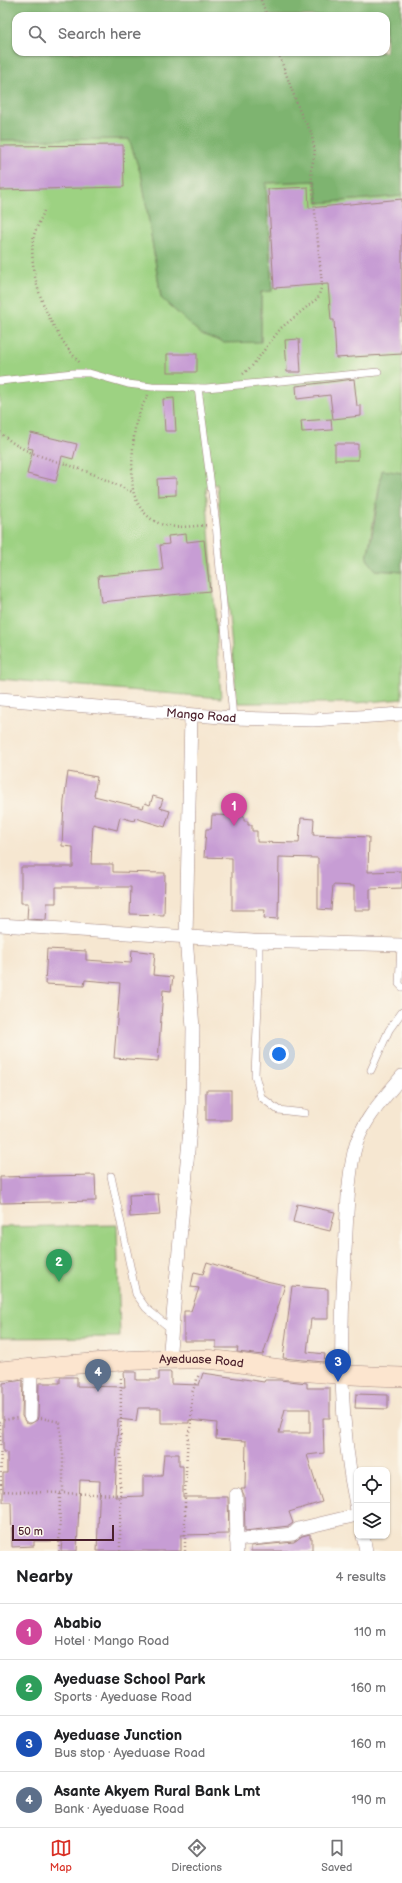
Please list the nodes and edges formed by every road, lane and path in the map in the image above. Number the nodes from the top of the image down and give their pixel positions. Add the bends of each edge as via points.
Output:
1 (261, 0) edge
2 (266, 12) edge
3 (279, 56) edge
4 (44, 211) dead end
5 (378, 372) dead end
6 (89, 373) junction
7 (0, 381) edge
8 (229, 386) junction
9 (152, 387) junction
10 (198, 388) junction
11 (0, 432) edge
12 (133, 492) junction
13 (216, 524) junction
14 (0, 699) edge
15 (402, 714) edge
16 (191, 716) junction
17 (233, 718) junction
18 (0, 925) edge
19 (186, 937) junction
20 (259, 942) junction
21 (402, 945) edge
22 (402, 987) edge
23 (402, 1012) edge
24 (371, 1070) dead end
25 (401, 1080) edge
26 (305, 1113) dead end
27 (111, 1176) dead end
28 (171, 1329) junction
29 (201, 1359) junction
30 (169, 1360) junction
31 (120, 1361) junction
32 (31, 1368) junction
33 (0, 1371) edge
34 (341, 1375) junction
35 (402, 1376) edge
36 (30, 1416) junction
37 (0, 1423) edge
38 (0, 1491) edge
39 (62, 1493) junction
40 (121, 1495) junction
41 (236, 1495) dead end
42 (356, 1503) edge
43 (354, 1516) edge
44 (364, 1539) edge
45 (236, 1546) edge
46 (59, 1551) edge
47 (120, 1551) edge
48 (185, 1551) edge
49 (366, 1551) edge

1 - 2 path
3 - 8 path via 313,139 315,152 311,170 322,285 318,298 281,328 252,366
4 - 6 path via 33,239 38,288 50,323 68,350
5 - 8 lane
6 - 7 lane
6 - 9 lane via 128,384
8 - 10 lane
9 - 10 lane
9 - 12 path via 136,425
10 - 13 lane
11 - 12 path via 8,441 30,454 75,467
12 - 13 path via 144,513 156,522 183,527
13 - 17 lane
14 - 16 street, Mango Road
15 - 17 street, Mango Road via 313,720
16 - 17 street, Mango Road
16 - 19 street
18 - 19 street
19 - 20 street
19 - 28 street via 194,1068
20 - 21 street
20 - 26 lane via 260,981 255,1074 261,1097 278,1110
21 - 22 lane via 399,984
23 - 24 lane via 389,1030
25 - 34 street via 365,1124 354,1152 348,1201
27 - 28 lane via 136,1294 146,1308
28 - 30 street
29 - 30 street, Ayeduase Road
29 - 34 street, Ayeduase Road via 245,1362 288,1370
29 - 48 path via 198,1379 192,1393 191,1428 188,1433
30 - 31 street, Ayeduase Road
31 - 32 street, Ayeduase Road
31 - 40 path
32 - 33 street, Ayeduase Road
32 - 36 street
34 - 35 street, Ayeduase Road
34 - 42 street via 346,1450
36 - 37 path via 4,1420
36 - 39 path via 60,1422 63,1453
37 - 38 path
38 - 39 path
39 - 40 path
39 - 46 path
40 - 47 path
41 - 45 street
43 - 45 street via 298,1530 293,1534
44 - 49 street

